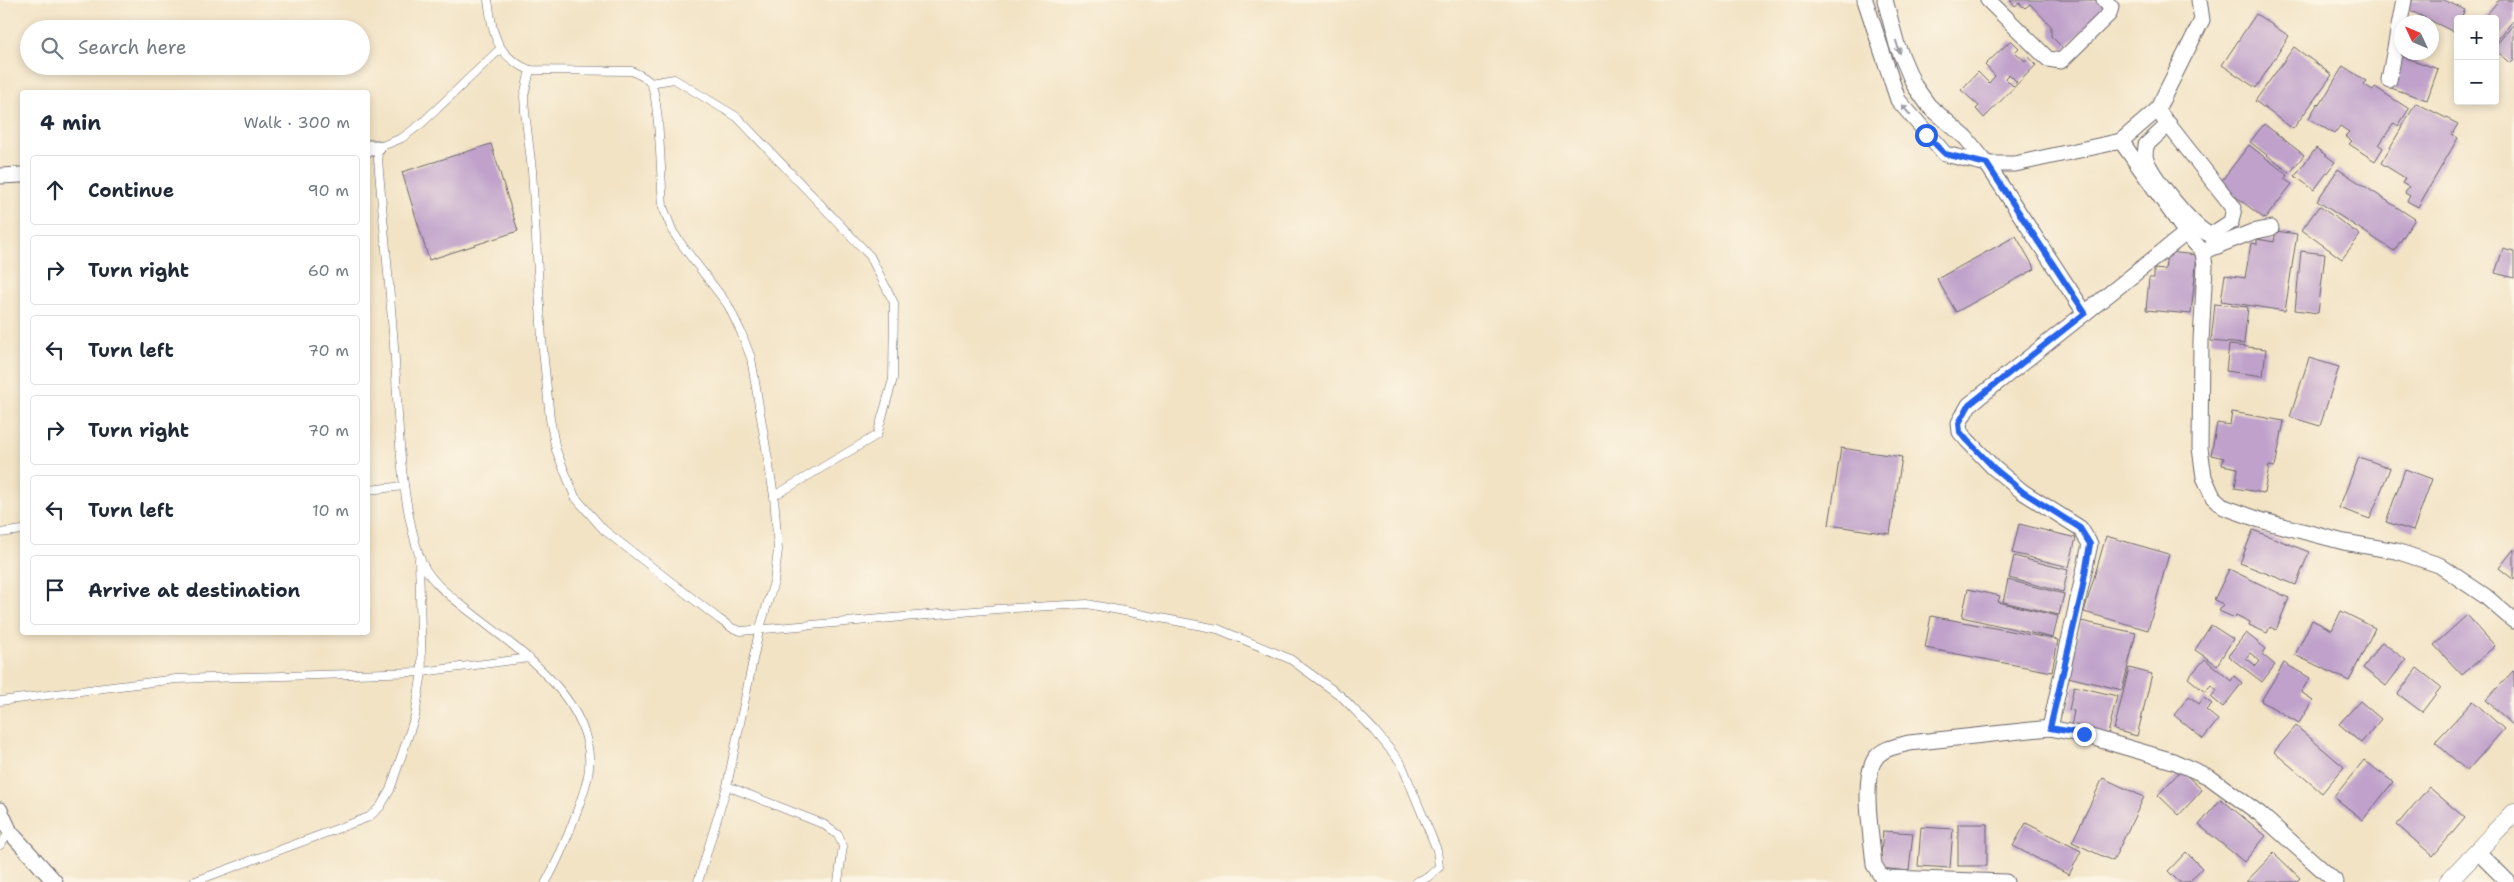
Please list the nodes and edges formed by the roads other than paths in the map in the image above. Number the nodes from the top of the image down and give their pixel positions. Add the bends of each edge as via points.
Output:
1 (488, 0) edge
2 (1865, 0) edge
3 (1886, 0) edge
4 (1988, 0) edge
5 (2104, 0) edge
6 (2199, 0) edge
7 (2404, 0) edge
8 (500, 49) junction
9 (530, 70) junction
10 (2389, 80) dead end
11 (650, 83) junction
12 (2157, 110) junction
13 (2168, 124) junction
14 (2121, 141) junction
15 (372, 148) edge
16 (1987, 164) junction
17 (20, 175) edge
18 (0, 176) edge
19 (2270, 228) dead end
20 (2186, 233) junction
21 (2215, 240) junction
22 (2203, 252) junction
23 (2085, 313) junction
24 (404, 486) junction
25 (370, 490) edge
26 (774, 496) junction
27 (20, 530) edge
28 (0, 533) edge
29 (419, 557) junction
30 (2514, 621) edge
31 (759, 631) junction
32 (529, 658) junction
33 (422, 672) junction
34 (0, 701) edge
35 (2050, 728) junction
36 (728, 786) junction
37 (0, 810) edge
38 (2514, 812) edge
39 (10, 832) junction
40 (0, 845) edge
41 (2477, 851) junction
42 (56, 882) edge
43 (194, 882) edge
44 (546, 882) edge
45 (698, 882) edge
46 (838, 882) edge
47 (1416, 882) edge
48 (2006, 882) edge
49 (2336, 882) edge
50 (2448, 882) edge
51 (2508, 882) edge

1 - 8 lane
16 -> 2 street via 1945,154 1898,100
3 -> 16 street via 1898,45 1914,85 1929,106 1966,138
4 - 5 street via 2048,58 2061,61 2109,14 2110,7
6 - 12 street via 2202,20
7 - 10 street
8 - 9 lane via 515,64
8 - 15 lane via 422,123 402,138
9 - 11 lane via 632,71
9 - 31 lane via 524,112 532,170 550,419 556,450 574,497 604,530 732,628
11 - 26 lane via 655,104 663,207 685,249 728,305 742,332 751,358
11 - 26 lane via 674,79 737,117 870,256 894,303 893,379 877,435
12 - 13 street
12 - 14 street
13 - 21 street via 2234,208 2231,222
13 - 21 street via 2146,144 2146,160 2166,192 2200,229
14 - 16 street via 2015,164
14 - 20 street
15 - 24 lane via 390,289
16 - 23 street
17 - 18 street
19 - 21 street
20 - 22 street
20 - 23 street
21 - 22 street
22 - 30 street via 2200,448 2204,477 2213,497 2224,507 2260,520 2344,542 2396,550 2438,565 2485,596
23 - 35 street via 1969,405 1959,423 1960,432 1994,468 2023,492 2080,528 2090,544
24 - 25 lane
24 - 29 lane
26 - 31 lane via 778,550 774,582
27 - 28 lane
29 - 32 lane via 442,590
29 - 33 lane
31 - 36 lane
31 - 47 lane via 1087,604 1218,629 1290,659 1341,696 1401,763 1437,850 1439,867
32 - 33 lane
32 - 44 lane via 569,700 581,722 588,749 589,768 584,789 563,853
33 - 34 lane via 176,679
33 - 43 lane via 415,716 390,790 369,818
35 - 48 street via 1909,743 1888,749 1875,758 1870,772 1868,788 1874,866 1881,876
35 - 49 street via 2084,734 2173,761 2209,777 2260,814
36 - 45 lane
36 - 46 lane via 832,829 843,846
37 - 39 street
38 - 41 street
39 - 40 lane
39 - 42 street
41 - 50 street
41 - 51 street

